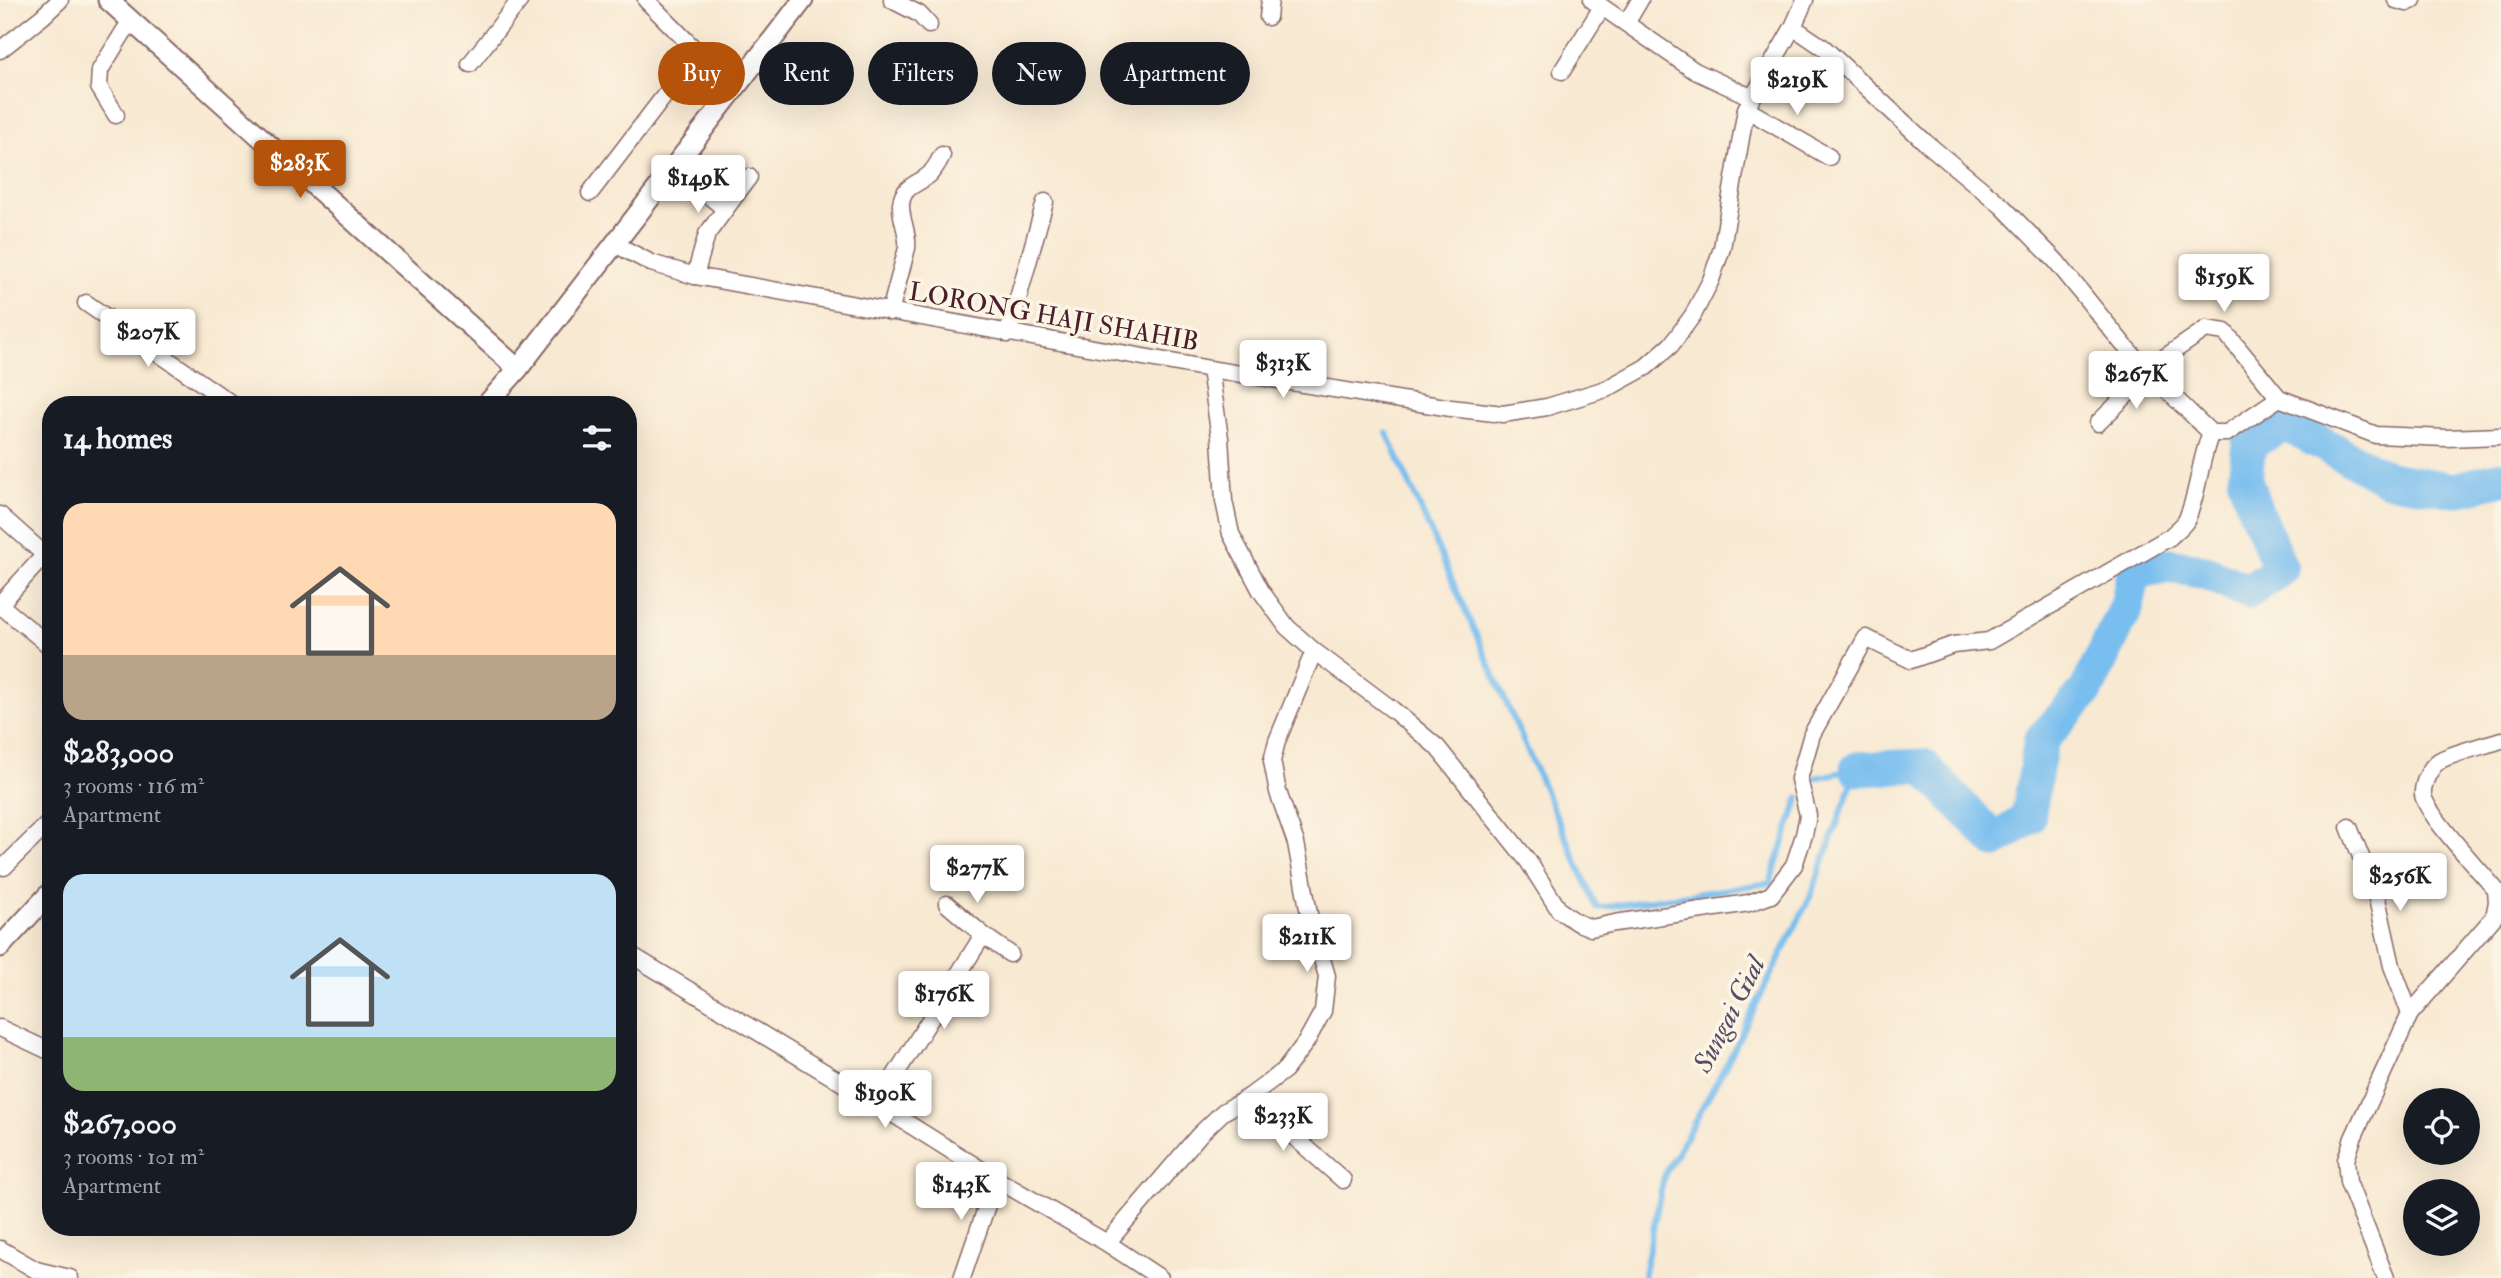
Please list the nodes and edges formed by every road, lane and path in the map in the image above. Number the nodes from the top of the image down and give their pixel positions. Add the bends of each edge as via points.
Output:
1 (60, 0) edge
2 (108, 0) edge
3 (520, 0) edge
4 (646, 0) edge
5 (803, 0) edge
6 (892, 0) edge
7 (1270, 0) edge
8 (1640, 0) edge
9 (1805, 0) edge
10 (2396, 0) edge
11 (2413, 0) edge
12 (1597, 4) edge
13 (1268, 17) dead end
14 (131, 20) junction
15 (1627, 22) junction
16 (929, 25) dead end
17 (1793, 27) junction
18 (688, 42) edge
19 (0, 50) edge
20 (470, 64) dead end
21 (1562, 71) dead end
22 (745, 73) edge
23 (658, 104) edge
24 (1748, 104) junction
25 (720, 105) edge
26 (116, 115) dead end
27 (942, 155) dead end
28 (1829, 157) dead end
29 (673, 167) junction
30 (749, 177) dead end
31 (590, 193) dead end
32 (1045, 202) dead end
33 (724, 208) junction
34 (615, 244) junction
35 (695, 276) junction
36 (86, 303) dead end
37 (890, 312) junction
38 (1008, 334) junction
39 (518, 369) junction
40 (1210, 369) junction
41 (2148, 371) junction
42 (220, 396) edge
43 (494, 396) edge
44 (2279, 398) junction
45 (2098, 423) dead end
46 (2211, 433) junction
47 (2501, 436) edge
48 (0, 515) edge
49 (42, 546) edge
50 (42, 558) edge
51 (0, 604) edge
52 (42, 639) edge
53 (1314, 651) junction
54 (2501, 740) edge
55 (2349, 827) dead end
56 (42, 830) edge
57 (4, 867) dead end
58 (42, 902) edge
59 (947, 904) dead end
60 (984, 934) junction
61 (0, 947) edge
62 (1010, 954) dead end
63 (637, 958) edge
64 (2410, 1014) junction
65 (0, 1028) edge
66 (42, 1048) edge
67 (1249, 1097) junction
68 (877, 1104) junction
69 (996, 1179) junction
70 (1343, 1180) dead end
71 (1107, 1243) junction
72 (0, 1249) edge
73 (70, 1278) edge
74 (962, 1278) edge
75 (1160, 1278) edge
76 (2386, 1278) edge

1 - 19 street
2 - 14 street
3 - 20 street
4 - 18 street
5 - 22 street
6 - 16 street via 919,14
7 - 13 street
8 - 15 street
9 - 17 street
10 - 11 street
12 - 15 street
12 - 21 street
14 - 26 street via 100,70 99,87
14 - 39 street
15 - 24 street
17 - 24 street
17 - 41 street via 1824,48 1925,142 2003,206 2056,261
23 - 31 street
24 - 28 street
24 - 40 street, LORONG HAJI SHAHIB via 1722,248 1711,280 1671,345 1646,367 1606,389 1547,407 1503,414
25 - 29 street
27 - 37 street via 932,172 909,186 902,200 907,248
29 - 33 street
29 - 34 street
30 - 33 street
32 - 38 street
33 - 35 street via 707,234
34 - 35 street, LORONG HAJI SHAHIB via 651,263
34 - 39 street
35 - 37 street, LORONG HAJI SHAHIB
36 - 42 street
37 - 38 street, LORONG HAJI SHAHIB
38 - 40 street, LORONG HAJI SHAHIB
39 - 43 street
40 - 53 street via 1231,534 1261,591 1287,626
41 - 44 street via 2206,329 2225,332
41 - 45 street
41 - 46 street
44 - 46 street via 2227,433
44 - 47 street via 2376,435
46 - 53 street via 2185,522 2170,537 1989,641 1953,645 1911,660 1866,638 1803,758 1799,779 1808,815 1794,865 1771,895 1749,903 1591,929 1576,922 1559,910 1528,861 1437,747
48 - 49 street
50 - 51 street
51 - 52 street
53 - 67 street via 1272,761 1327,976 1323,1011 1285,1070
54 - 64 street via 2439,761 2425,783 2423,795 2431,811 2496,890 2497,902 2494,917
55 - 64 street via 2376,894 2392,966
56 - 57 street
58 - 61 street
59 - 60 street
60 - 62 street
60 - 68 street
63 - 68 street
64 - 76 street via 2346,1160 2348,1182
65 - 66 street
67 - 70 street
67 - 71 street via 1223,1112 1199,1135
68 - 69 street
69 - 71 street
69 - 74 street
71 - 75 street
72 - 73 street via 37,1270

